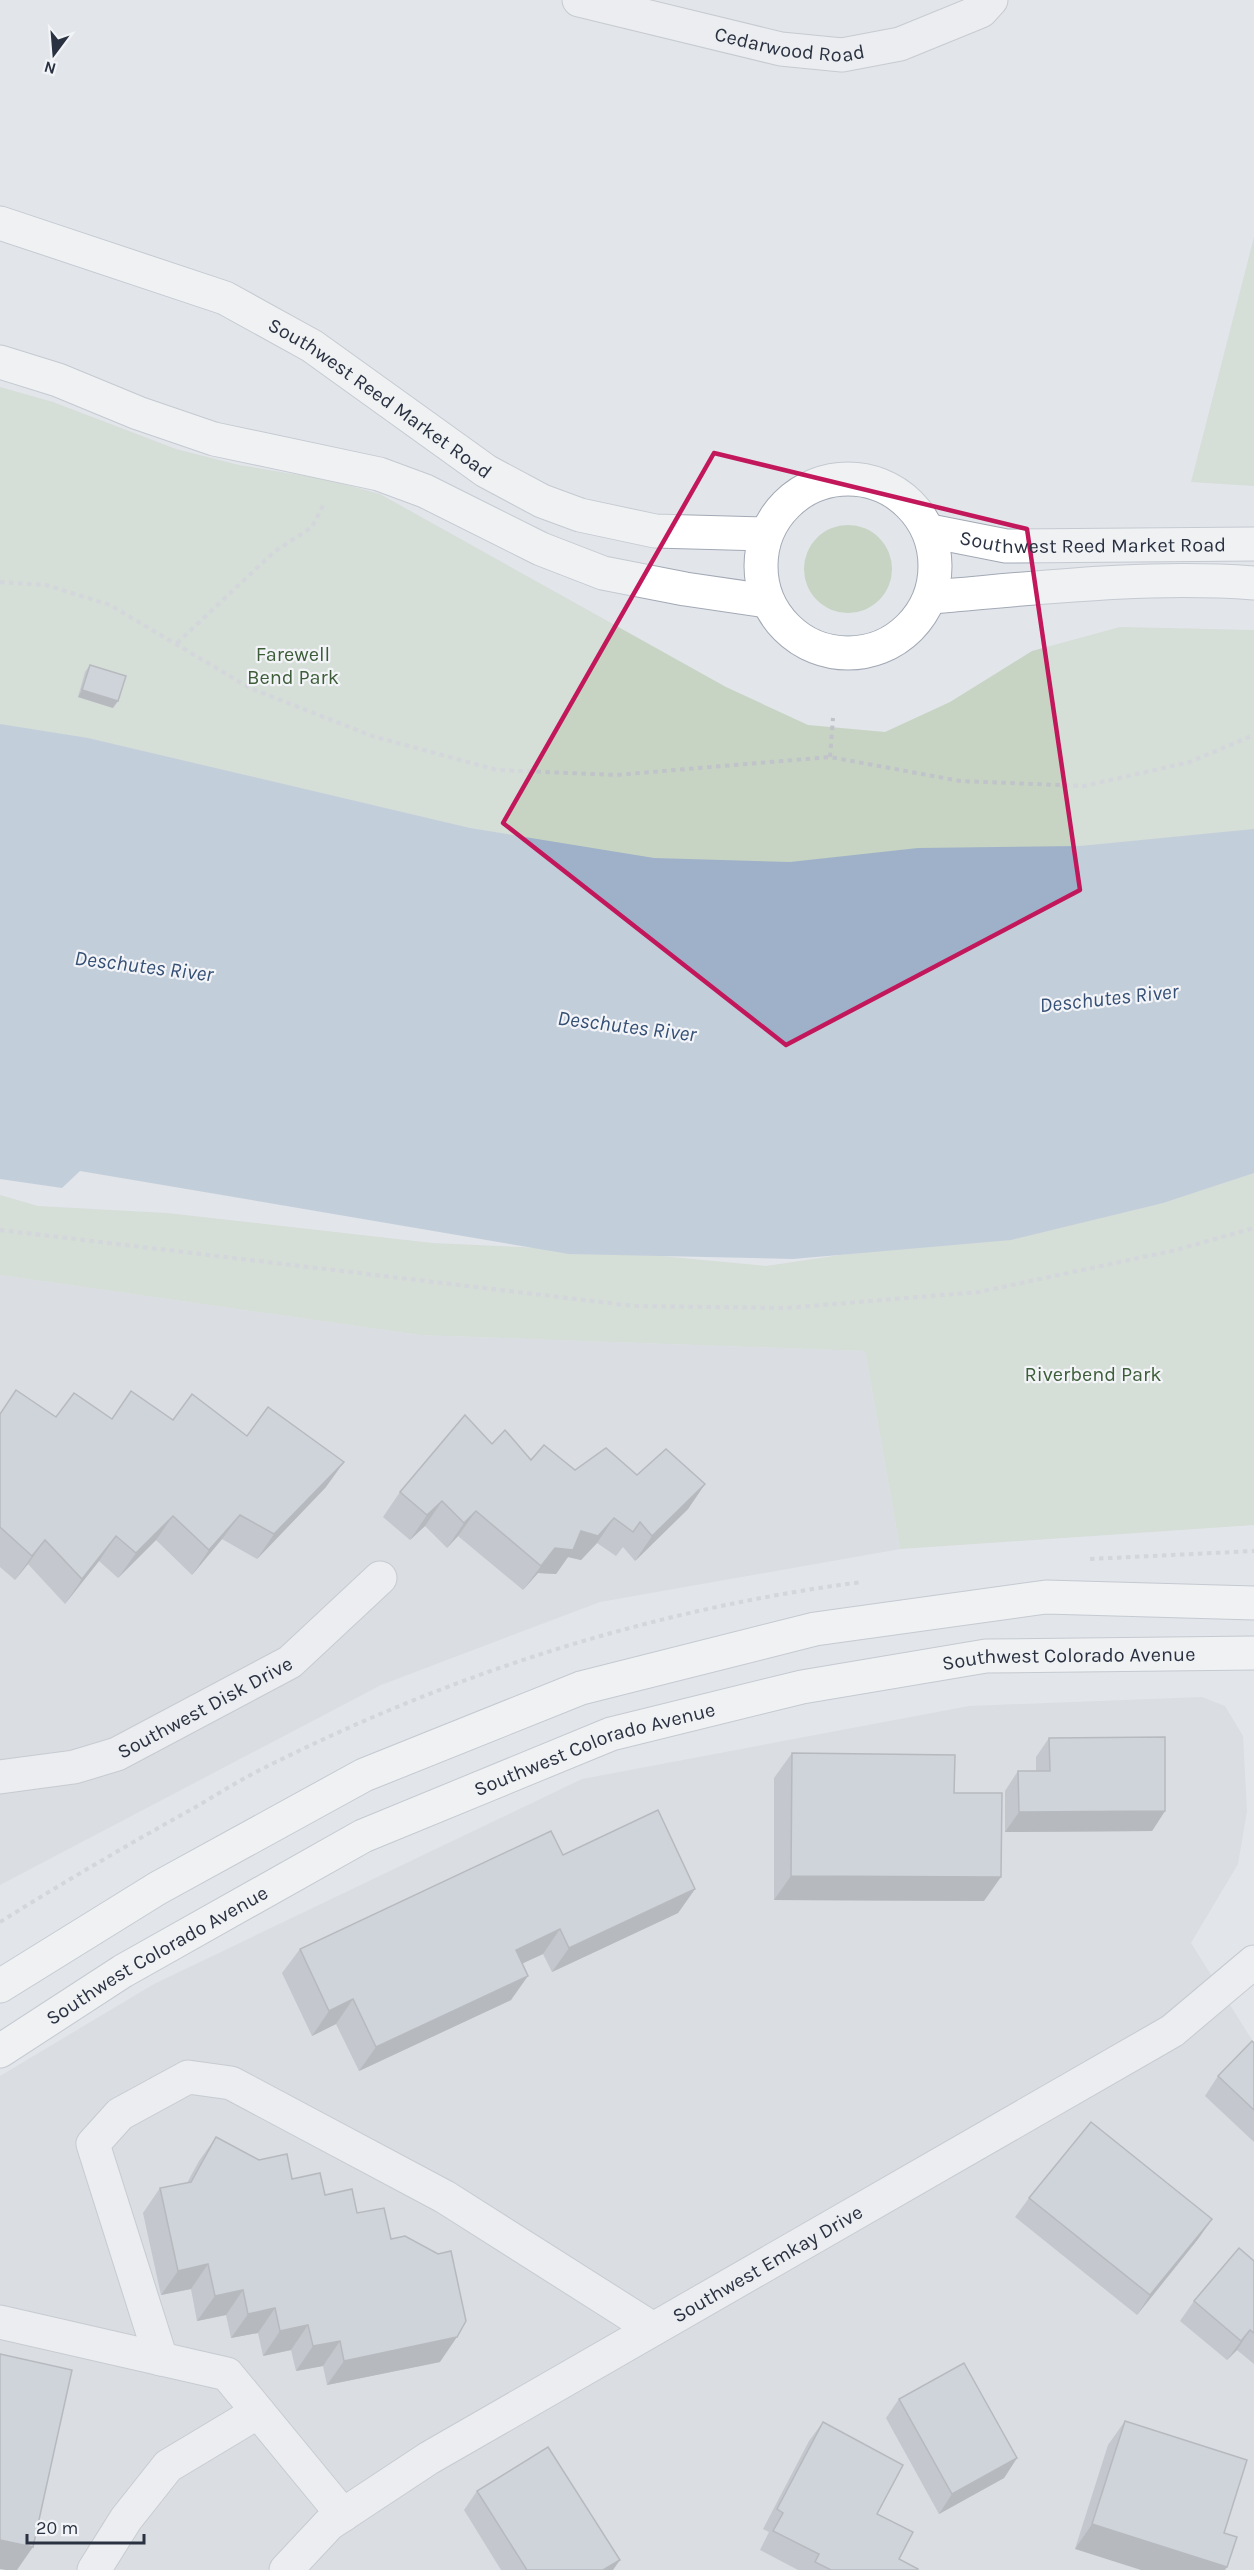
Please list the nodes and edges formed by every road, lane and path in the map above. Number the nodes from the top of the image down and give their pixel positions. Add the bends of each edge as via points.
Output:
1 (579, 0) edge
2 (991, 0) edge
3 (0, 224) edge
4 (0, 362) edge
5 (325, 502) dead end
6 (930, 531) junction
7 (766, 534) junction
8 (1254, 544) edge
9 (0, 582) edge
10 (1254, 583) edge
11 (931, 597) junction
12 (767, 601) junction
13 (177, 643) junction
14 (834, 718) dead end
15 (1254, 735) edge
16 (830, 757) junction
17 (1254, 1228) edge
18 (0, 1230) edge
19 (380, 1578) dead end
20 (1254, 1603) edge
21 (1254, 1653) edge
22 (0, 1777) edge
23 (1254, 1962) edge
24 (0, 1986) edge
25 (0, 2051) edge
26 (0, 2322) edge
27 (653, 2329) junction
28 (161, 2359) junction
29 (258, 2412) junction
30 (343, 2515) junction
31 (94, 2570) edge
32 (286, 2570) edge

1 - 2 street, Cedarwood Road via 781,49 842,55 900,44 981,11
3 - 7 main road, Southwest Reed Market Road via 225,298 312,346 486,471 542,501 580,515 655,531
4 - 12 main road via 214,439 379,474 425,491 541,549 603,573
5 - 13 path via 312,527 274,552
6 - 7 main road, Southwest Reed Market Road via 914,506 890,488 862,479 832,480 804,490 781,509
6 - 8 main road, Southwest Reed Market Road via 1006,546
6 - 11 main road, Southwest Reed Market Road via 936,553
7 - 12 main road, Southwest Reed Market Road via 761,579
9 - 13 path via 46,585 110,605
10 - 11 main road, Southwest Reed Market Road via 1085,583
11 - 12 main road, Southwest Reed Market Road via 916,622 893,642 866,652 836,653 808,644 784,626
13 - 16 path via 250,688 372,736 497,770 616,775
14 - 16 path
15 - 16 path via 1190,762 1084,786 960,781
17 - 18 path via 1176,1250 979,1292 786,1308 634,1306
19 - 22 street, Southwest Disk Drive via 290,1662 117,1754 74,1767
20 - 24 main road via 1046,1597 815,1629 581,1688 364,1775 158,1888
21 - 25 main road, Southwest Colorado Avenue via 986,1656 802,1687 611,1734 363,1836 123,1971
23 - 27 street, Southwest Emkay Drive via 1172,2031
26 - 28 street
27 - 28 street via 445,2198 231,2083 188,2077 120,2114 93,2144
27 - 30 street, Southwest Emkay Drive via 429,2458
28 - 29 street via 227,2374
29 - 30 street
29 - 31 street via 168,2466 126,2519
30 - 32 street, Southwest Emkay Drive via 329,2524

